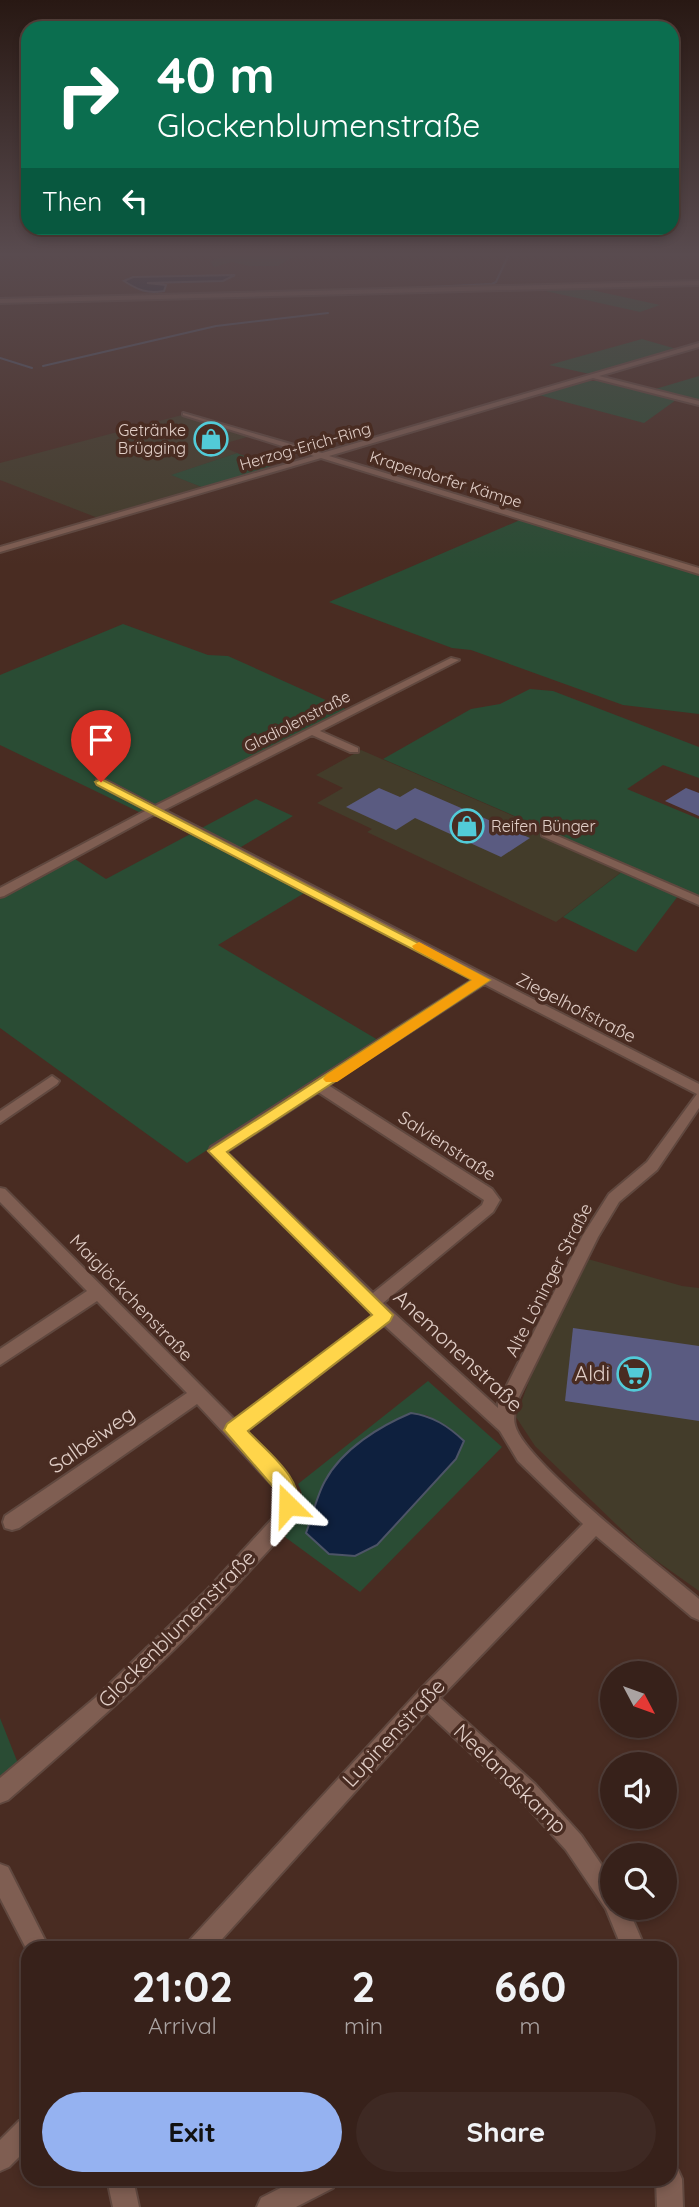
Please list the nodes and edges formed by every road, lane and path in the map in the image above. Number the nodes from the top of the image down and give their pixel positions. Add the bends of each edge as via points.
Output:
1 (653, 359) edge
2 (594, 377) junction
3 (699, 403) edge
4 (185, 414) dead end
5 (323, 456) junction
6 (0, 550) edge
7 (699, 571) edge
8 (453, 660) dead end
9 (312, 731) junction
10 (354, 750) dead end
11 (101, 782) dead end
12 (155, 810) junction
13 (546, 834) dead end
14 (0, 893) edge
15 (699, 901) edge
16 (482, 980) junction
17 (52, 1081) dead end
18 (319, 1086) junction
19 (699, 1090) edge
20 (699, 1098) edge
21 (0, 1118) edge
22 (3, 1199) edge
23 (99, 1291) junction
24 (378, 1309) junction
25 (0, 1358) edge
26 (197, 1395) junction
27 (506, 1426) junction
28 (234, 1430) junction
29 (12, 1522) dead end
30 (596, 1524) junction
31 (699, 1611) edge
32 (426, 1698) junction
33 (0, 1792) edge
34 (0, 1875) edge
35 (600, 1879) edge
36 (622, 1920) edge
37 (34, 1941) edge
38 (204, 1941) edge
39 (631, 1941) edge
40 (21, 2137) edge
41 (0, 2158) edge
42 (122, 2186) edge
43 (310, 2186) edge
44 (669, 2186) edge
45 (126, 2207) edge
46 (270, 2207) edge
47 (670, 2207) edge

1 - 2 street, Herzog-Erich-Ring
2 - 3 street
2 - 5 street, Herzog-Erich-Ring
4 - 5 street, Krapendorfer Kämpe
5 - 6 street, Herzog-Erich-Ring
5 - 7 street, Krapendorfer Kämpe
8 - 9 street, Gladiolenstraße
9 - 10 street
9 - 12 street, Gladiolenstraße
11 - 12 street, Ziegelhofstraße
12 - 14 street, Gladiolenstraße
12 - 16 street, Ziegelhofstraße
13 - 15 street
16 - 18 street
16 - 19 street, Ziegelhofstraße
17 - 21 street
18 - 24 street, Anemonenstraße via 216,1151
18 - 24 street, Salvienstraße via 488,1193 492,1200
20 - 27 street, Alte Löninger Straße via 652,1166 614,1198 592,1234 508,1403
22 - 23 street, Maiglöckchenstraße
23 - 25 street
23 - 26 street, Maiglöckchenstraße
24 - 27 street, Anemonenstraße
24 - 28 street
26 - 28 street, Maiglöckchenstraße
26 - 29 street, Salbeiweg
27 - 30 street, Anemonenstraße via 524,1456
28 - 33 street, Glockenblumenstraße via 286,1487 288,1505 280,1524 213,1597 102,1704
30 - 31 street, Anemonenstraße
30 - 32 street, Lupinenstraße
32 - 35 street, Neelandskamp via 549,1811
32 - 38 street, Lupinenstraße
34 - 37 street
36 - 39 street
40 - 41 street
42 - 45 street
43 - 46 street
44 - 47 street

